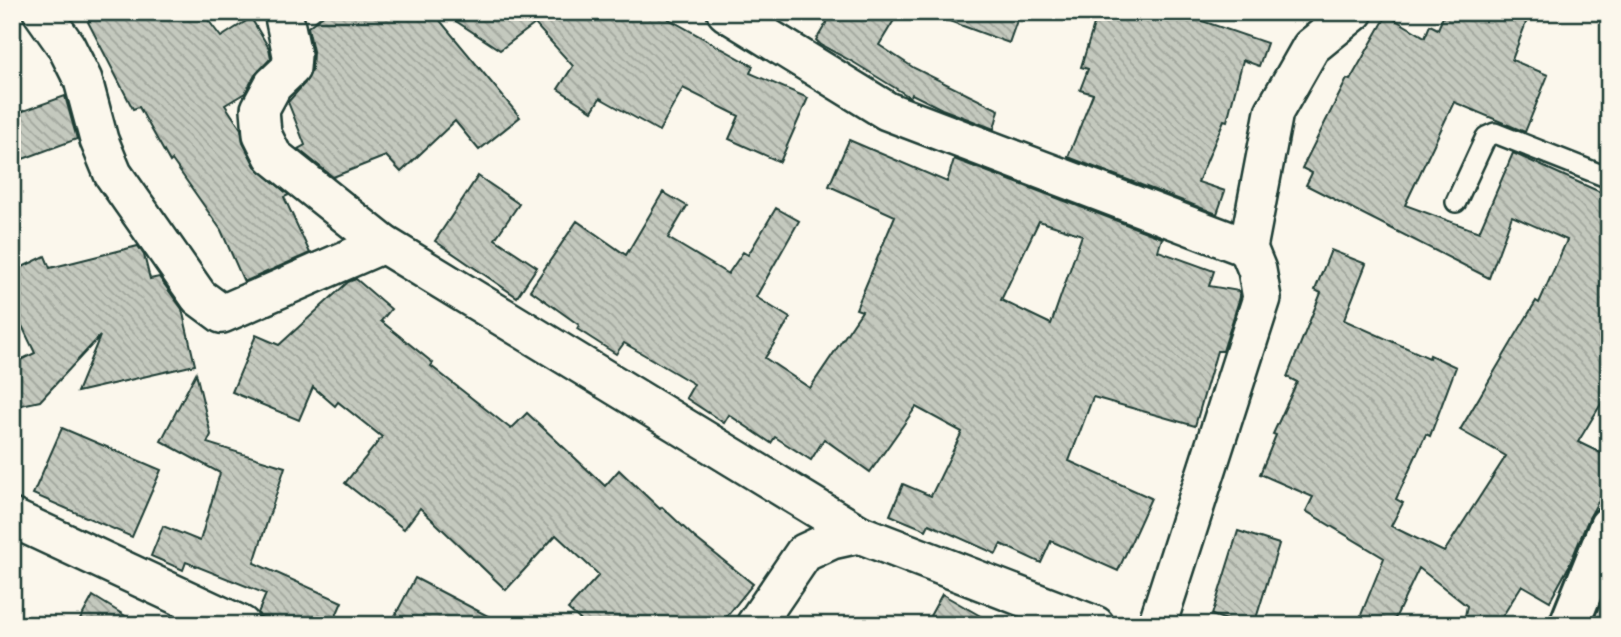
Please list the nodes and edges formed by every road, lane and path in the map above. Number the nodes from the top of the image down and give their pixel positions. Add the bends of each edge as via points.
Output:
1 (42, 12) edge
2 (283, 12) edge
3 (726, 12) edge
4 (1354, 12) edge
5 (1609, 178) edge
6 (1456, 202) dead end
7 (383, 244) junction
8 (1248, 248) junction
9 (12, 518) edge
10 (1609, 526) edge
11 (859, 534) junction
12 (241, 625) edge
13 (755, 625) edge
14 (1095, 625) edge
15 (1157, 625) edge
16 (1569, 625) edge

1 - 7 street via 83,80 113,174 199,298 222,314
2 - 7 street via 291,68 273,85 260,108 262,134 273,156
3 - 8 street via 887,111
4 - 8 street via 1311,47 1274,112
5 - 6 lane via 1495,133 1486,137
7 - 11 street
8 - 15 street via 1262,298
9 - 12 street
10 - 16 street
11 - 13 street via 804,553
11 - 14 street

